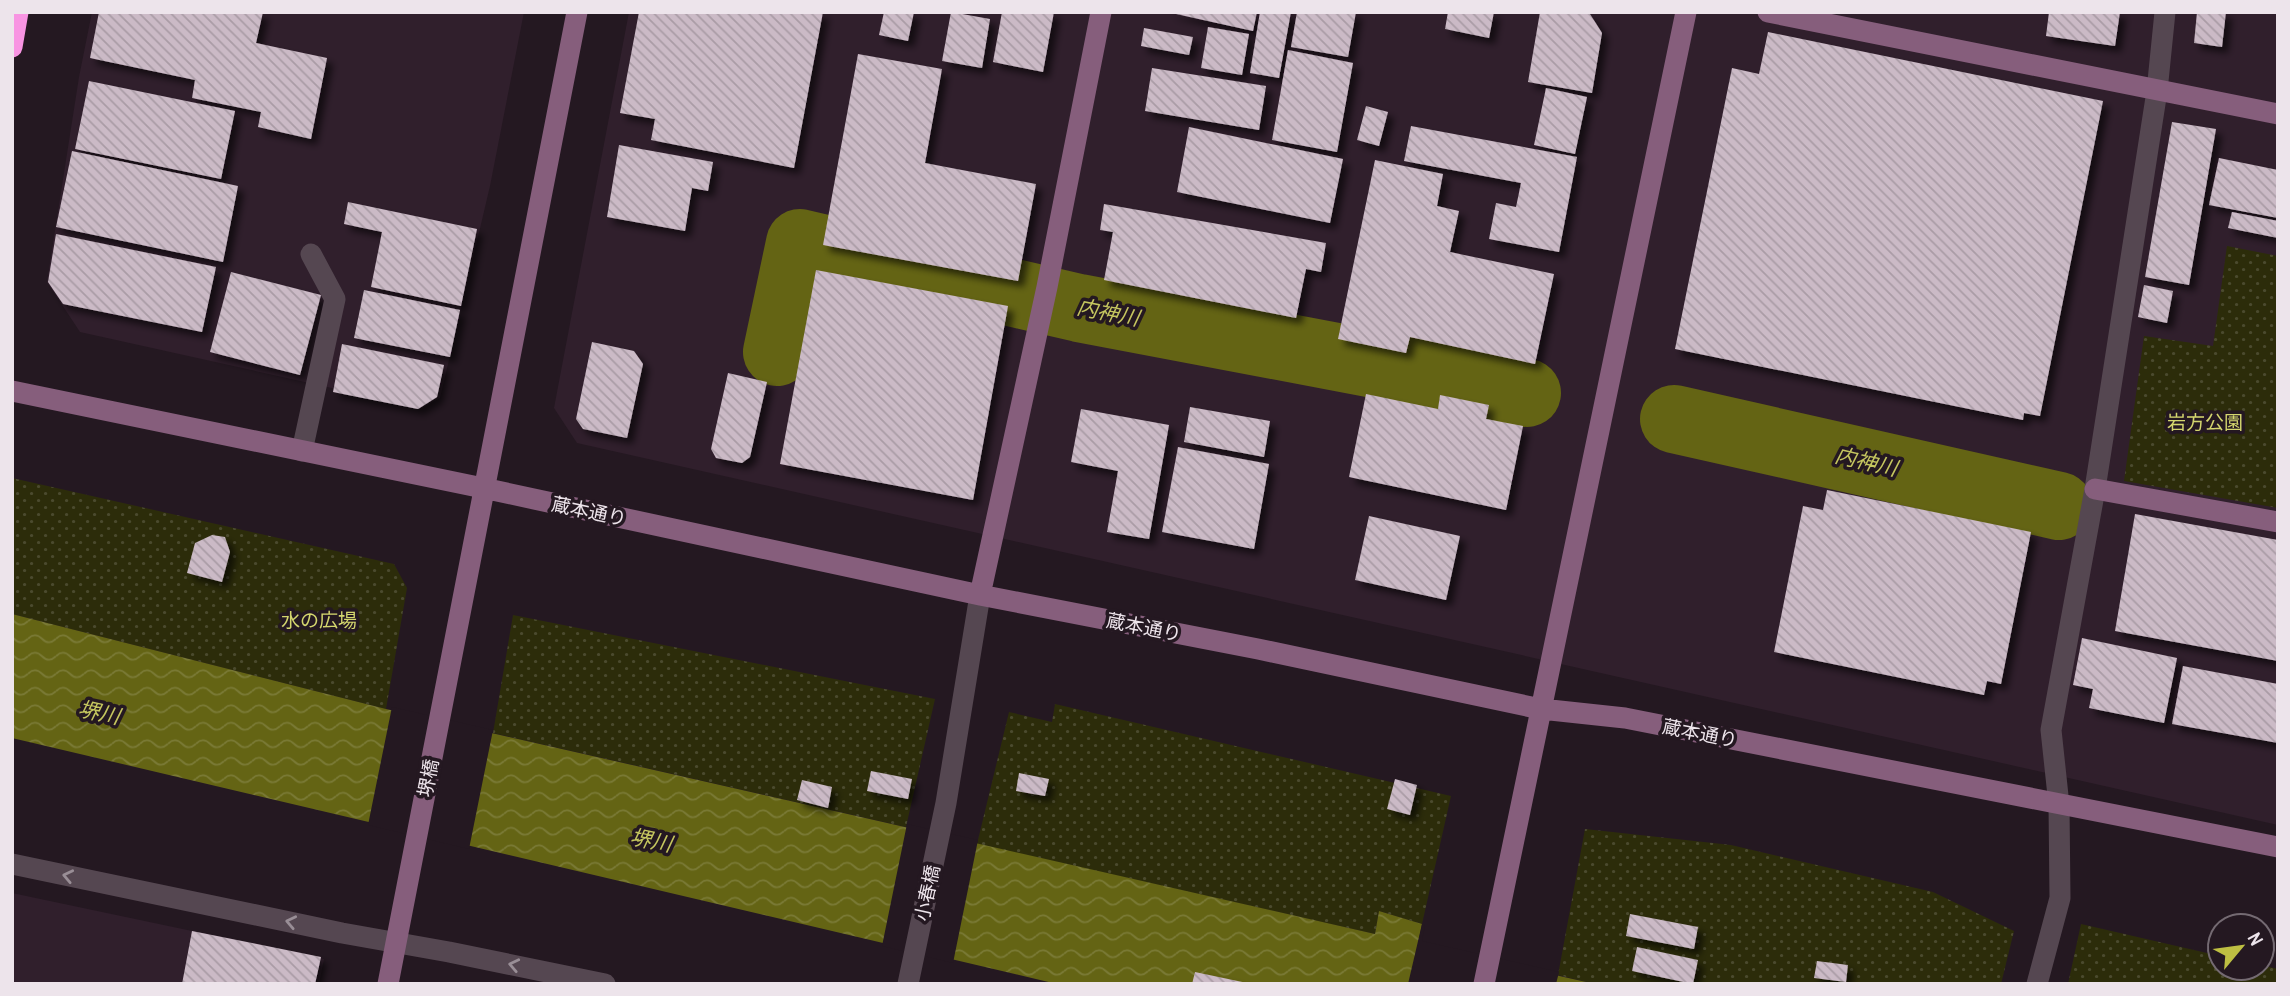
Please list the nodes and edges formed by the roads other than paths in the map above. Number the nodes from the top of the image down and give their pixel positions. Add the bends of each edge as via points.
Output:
1 (18, 12) edge
2 (578, 12) edge
3 (1101, 12) edge
4 (1686, 12) edge
5 (1768, 12) edge
6 (2165, 12) edge
7 (12, 47) edge
8 (2157, 91) junction
9 (2278, 114) edge
10 (311, 254) dead end
11 (12, 391) edge
12 (303, 451) junction
13 (483, 488) junction
14 (2095, 489) junction
15 (2278, 522) edge
16 (980, 595) junction
17 (1541, 709) junction
18 (2059, 806) junction
19 (2278, 847) edge
20 (12, 864) edge
21 (396, 943) junction
22 (388, 984) edge
23 (605, 984) edge
24 (908, 984) edge
25 (1483, 984) edge
26 (2037, 984) edge

1 - 7 highway
2 - 13 street, 堺橋
3 - 16 street via 1048,286
4 - 17 street
5 - 8 street
6 - 8 street
8 - 9 street
8 - 14 street
10 - 12 street via 335,299
11 - 12 street, 蔵本通り
12 - 13 street, 蔵本通り
13 - 16 street, 蔵本通り
13 - 21 street, 堺橋
14 - 15 street
14 - 18 street via 2051,730
16 - 17 street, 蔵本通り
16 - 24 street, 小春橋 via 946,803
17 - 18 street, 蔵本通り via 1625,718
17 - 25 street
18 - 19 street, 蔵本通り
18 - 26 street via 2060,898
21 -> 20 street
21 - 22 street, 堺橋
23 -> 21 street

